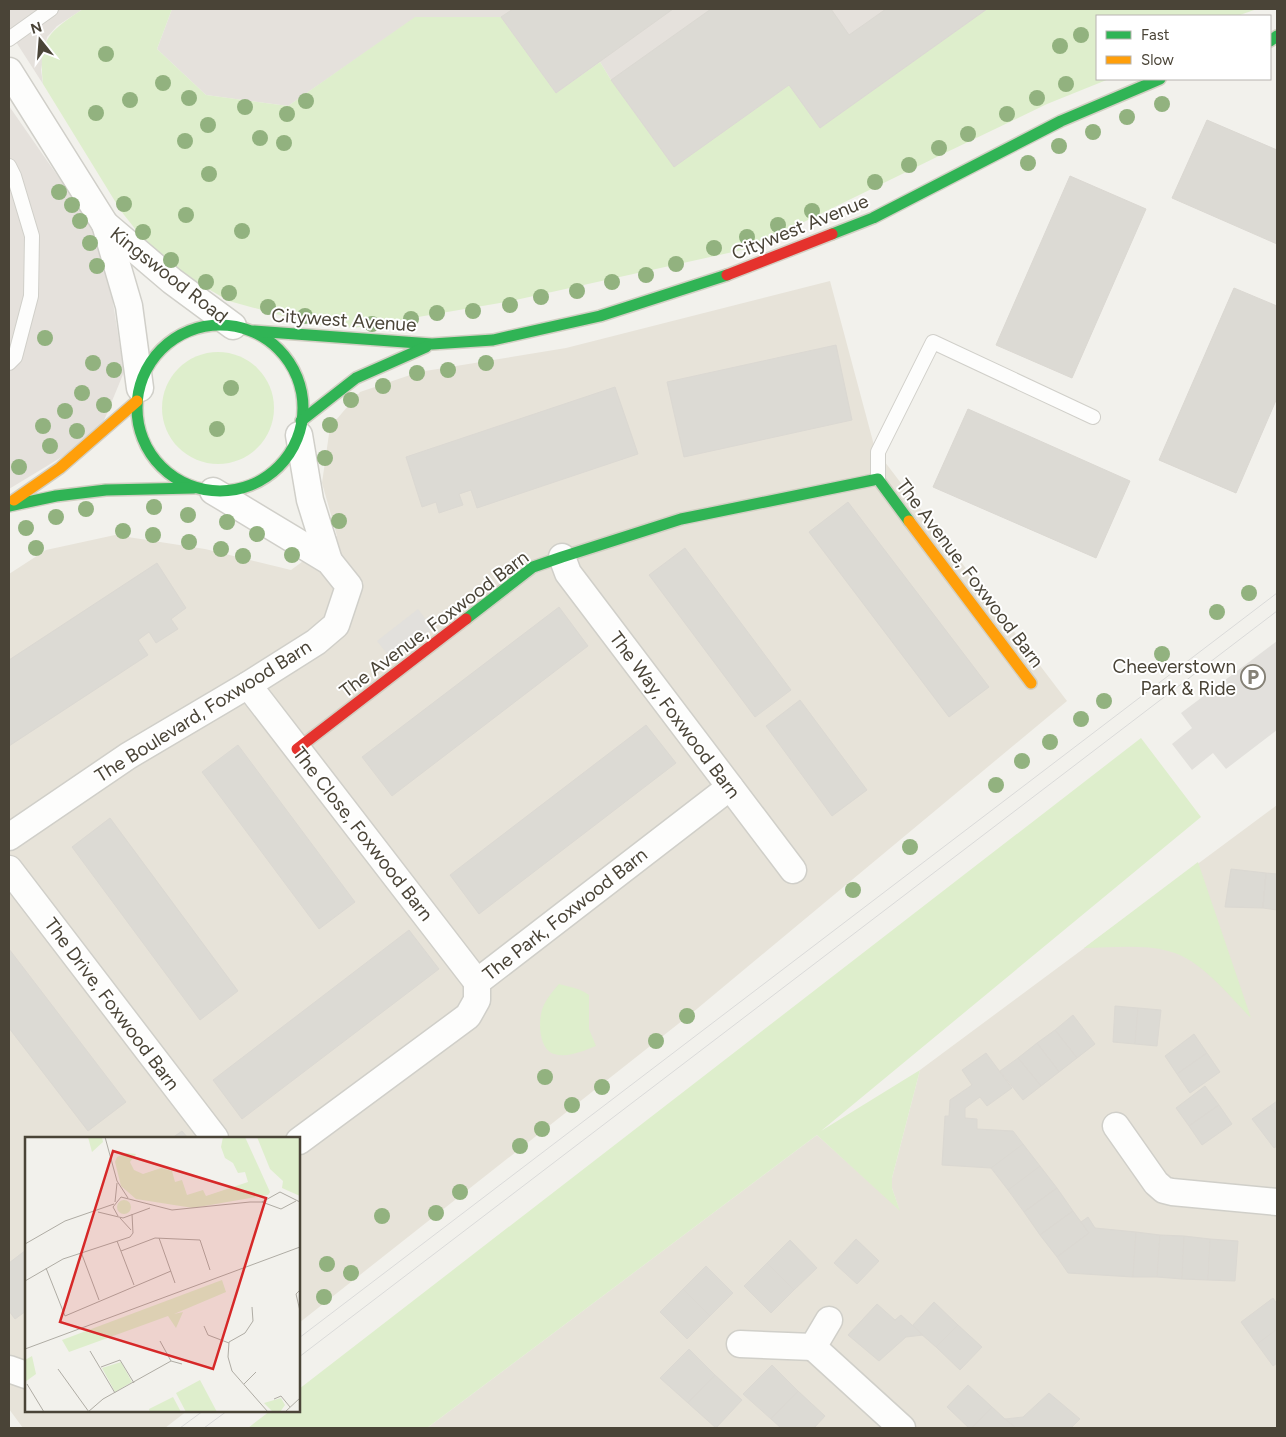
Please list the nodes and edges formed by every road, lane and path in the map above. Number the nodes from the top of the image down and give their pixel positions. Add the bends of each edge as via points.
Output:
1 (51, 9) edge
2 (9, 39) edge
3 (9, 71) edge
4 (1158, 80) edge
5 (9, 166) edge
6 (105, 224) junction
7 (243, 328) junction
8 (432, 344) junction
9 (9, 363) edge
10 (138, 395) junction
11 (1094, 417) dead end
12 (300, 428) junction
13 (878, 479) junction
14 (205, 489) junction
15 (9, 505) edge
16 (562, 556) junction
17 (329, 561) junction
18 (1031, 683) dead end
19 (248, 685) junction
20 (297, 749) junction
21 (730, 786) junction
22 (9, 837) edge
23 (9, 870) edge
24 (794, 870) dead end
25 (477, 982) junction
26 (1116, 1126) dead end
27 (214, 1137) edge
28 (300, 1140) edge
29 (1277, 1202) edge
30 (829, 1320) dead end
31 (740, 1344) dead end
32 (813, 1347) junction
33 (9, 1369) edge
34 (25, 1375) edge
35 (902, 1428) edge

1 - 2 lane
3 - 6 street, Kingswood Road
4 - 8 main road, Citywest Avenue via 1061,121 872,218 728,275 600,316 493,340
5 - 9 lane via 32,236 31,296 16,357
6 - 7 street, Kingswood Road via 172,281
6 - 10 street, Kingswood Road via 129,306
7 - 8 main road, Citywest Avenue
7 - 10 main road via 204,326 177,336 157,354 143,376
7 - 12 main road via 281,352 298,378 303,405
8 - 12 main road, Citywest Avenue via 356,378
10 - 14 main road via 139,427 148,451 165,471
10 - 15 main road via 60,468
11 - 13 lane via 933,342 878,452
12 - 14 main road via 284,461 263,479 239,489
12 - 17 street, The Boulevard, Foxwood Barn via 310,500
13 - 16 main road, The Avenue, Foxwood Barn via 681,519
13 - 18 main road, The Avenue, Foxwood Barn
14 - 15 main road via 106,490
14 - 17 street, The Boulevard, Foxwood Barn
16 - 20 main road, The Avenue, Foxwood Barn via 533,567
16 - 21 street, The Way, Foxwood Barn via 568,573
17 - 19 street, The Boulevard, Foxwood Barn via 349,586 336,625 316,642
19 - 20 street, The Close, Foxwood Barn
19 - 22 street, The Boulevard, Foxwood Barn via 128,756
20 - 25 street, The Close, Foxwood Barn
21 - 24 street, The Way, Foxwood Barn
21 - 25 street, The Park, Foxwood Barn
23 - 27 street, The Drive, Foxwood Barn
25 - 28 street, The Park, Foxwood Barn via 477,1000 468,1016
26 - 29 street via 1164,1190
30 - 32 street
31 - 32 street
32 - 35 street
33 - 34 street

